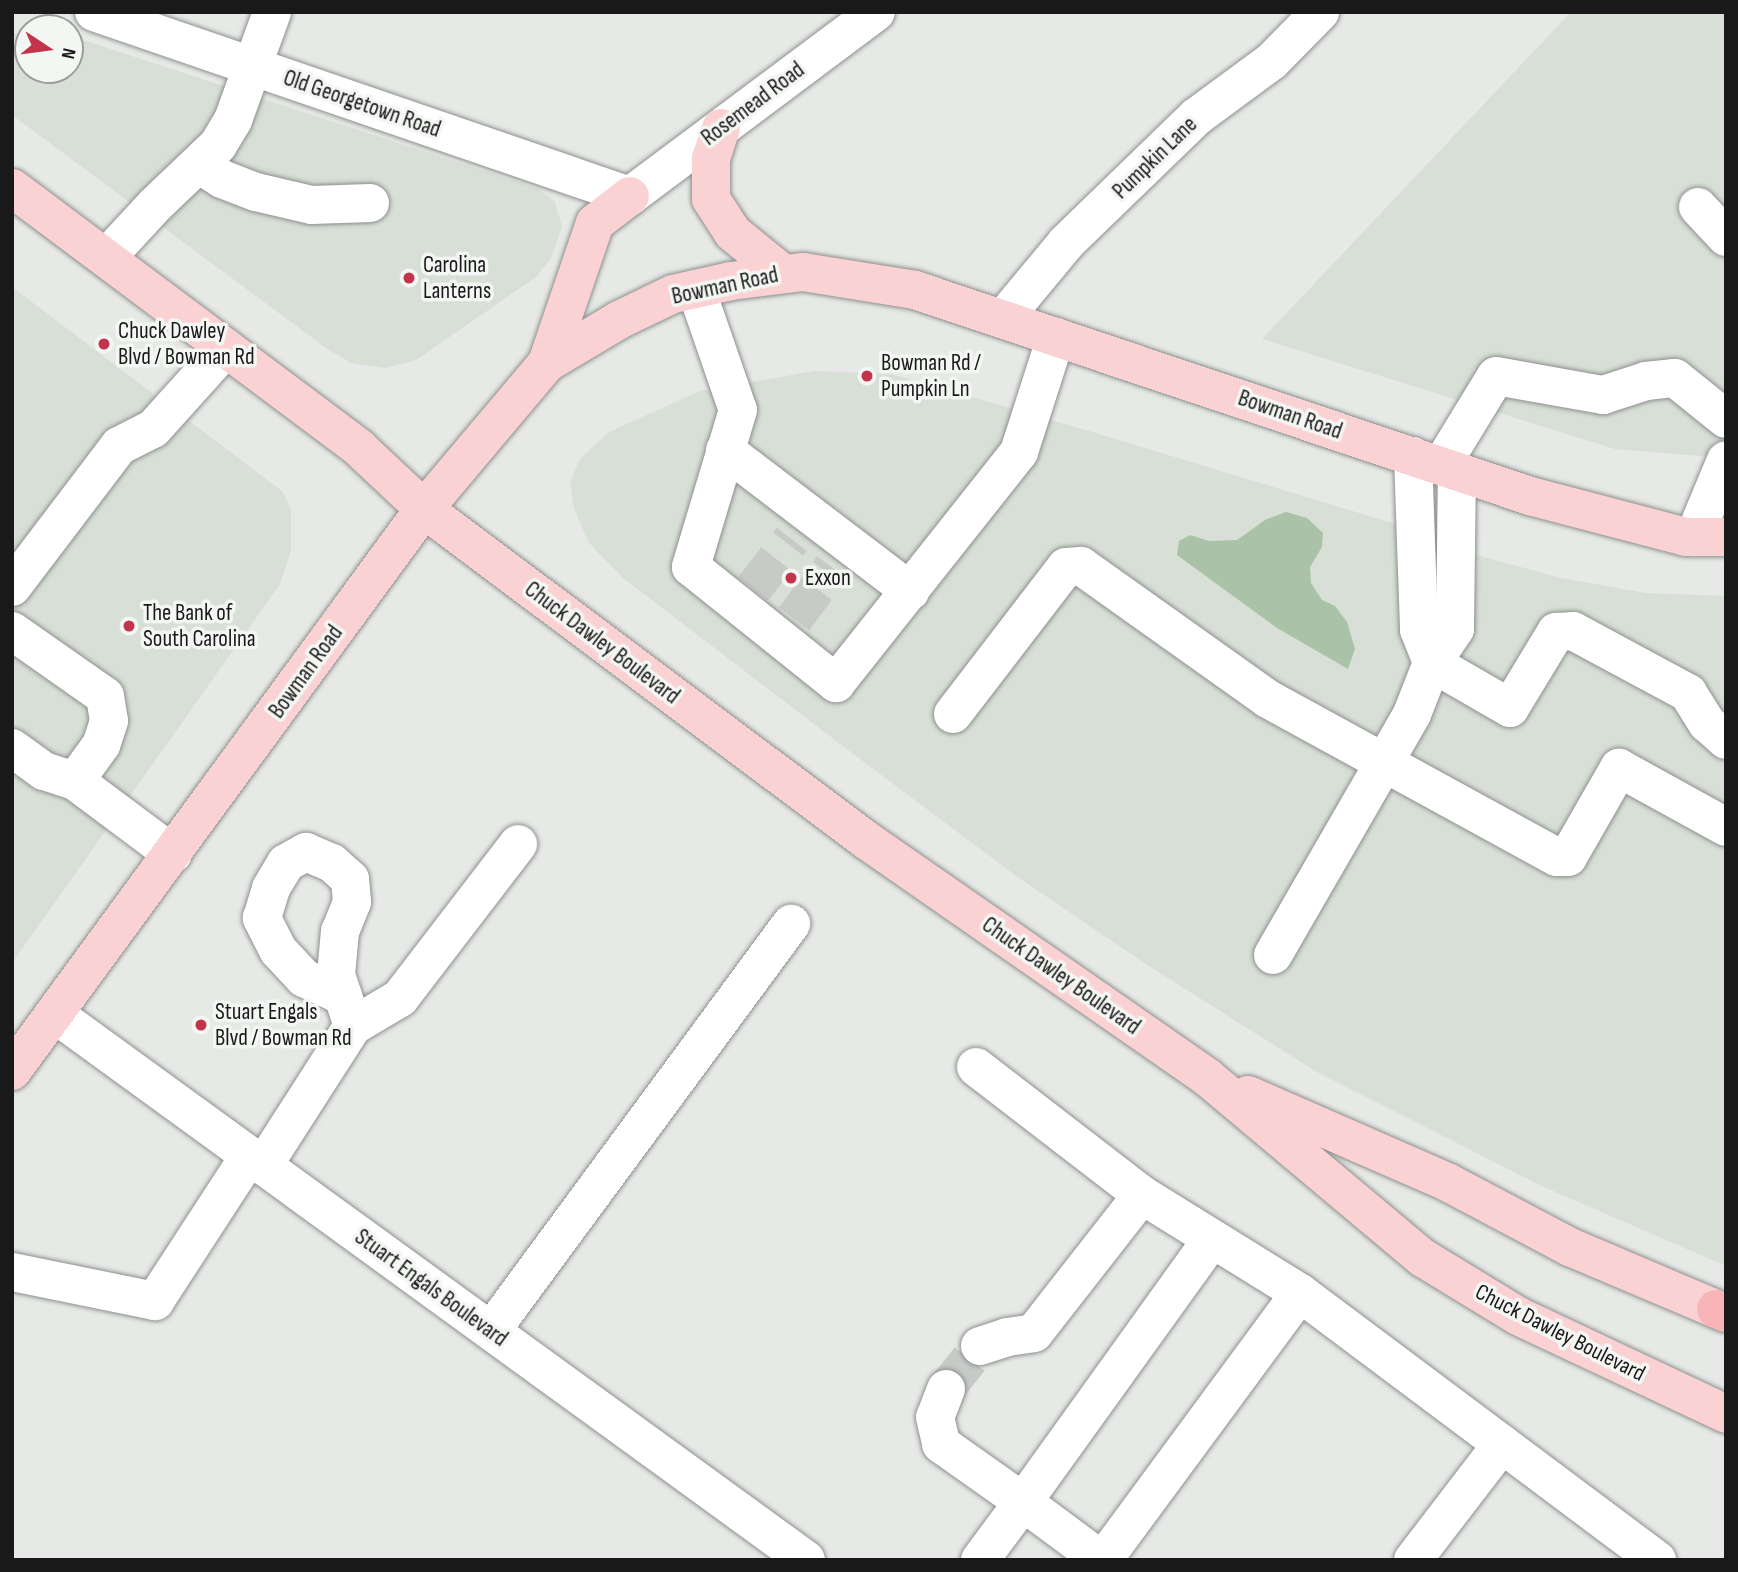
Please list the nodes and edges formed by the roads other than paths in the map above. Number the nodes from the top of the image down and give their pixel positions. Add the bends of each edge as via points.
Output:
1 (94, 12) edge
2 (272, 12) edge
3 (876, 12) edge
4 (1320, 12) edge
5 (252, 67) junction
6 (721, 128) junction
7 (199, 164) junction
8 (12, 188) edge
9 (630, 196) junction
10 (370, 203) dead end
11 (1698, 207) dead end
12 (1726, 237) edge
13 (106, 258) junction
14 (782, 273) junction
15 (696, 289) junction
16 (1003, 319) junction
17 (1056, 337) junction
18 (226, 348) junction
19 (547, 363) junction
20 (1726, 419) edge
21 (725, 450) junction
22 (1726, 460) edge
23 (1437, 465) junction
24 (424, 509) junction
25 (1710, 537) edge
26 (12, 587) edge
27 (911, 591) junction
28 (12, 631) edge
29 (1432, 663) junction
30 (953, 714) dead end
31 (1726, 740) edge
32 (12, 748) edge
33 (1386, 761) junction
34 (75, 781) junction
35 (1726, 827) edge
36 (518, 844) dead end
37 (173, 854) junction
38 (791, 924) dead end
39 (1273, 956) dead end
40 (55, 1015) junction
41 (976, 1067) dead end
42 (12, 1071) edge
43 (1207, 1077) junction
44 (256, 1161) junction
45 (1142, 1195) junction
46 (1212, 1239) junction
47 (12, 1272) edge
48 (1300, 1293) junction
49 (1722, 1311) edge
50 (491, 1331) junction
51 (980, 1346) tunnel mouth
52 (941, 1403) tunnel mouth
53 (1726, 1414) edge
54 (1502, 1444) junction
55 (1023, 1502) junction
56 (806, 1560) edge
57 (980, 1560) edge
58 (1102, 1560) edge
59 (1413, 1560) edge
60 (1657, 1560) edge

1 - 5 street, Old Georgetown Road
2 - 5 street
3 - 6 street, Rosemead Road
4 - 16 street, Pumpkin Lane via 1272,61 1196,117 1066,243
5 - 7 street via 233,120
5 - 9 street, Old Georgetown Road
6 - 9 street, Rosemead Road
6 - 14 main road via 711,159 711,199 733,233
7 - 10 street via 222,179 312,205
7 - 13 street
8 - 13 main road, Chuck Dawley Boulevard
9 - 19 main road via 595,223
11 - 12 street
13 - 18 main road, Chuck Dawley Boulevard
14 - 15 main road, Bowman Road
14 - 16 main road, Bowman Road via 803,272 915,290
15 - 19 main road, Bowman Road via 618,320
15 - 21 street via 738,410
16 - 17 main road, Bowman Road
17 - 23 main road, Bowman Road
17 - 27 street via 1019,452
18 - 24 main road, Chuck Dawley Boulevard via 359,448
18 - 26 street via 153,429 119,446
19 - 24 main road, Bowman Road
20 - 23 street via 1675,378 1646,381 1603,395 1496,376
21 - 27 street via 801,527 841,557
21 - 27 street via 691,567 787,628 836,683
22 - 25 street
23 - 25 main road, Bowman Road via 1530,496
23 - 29 street via 1419,630
24 - 37 main road, Bowman Road
24 - 43 main road, Chuck Dawley Boulevard via 866,840
28 - 34 street via 105,696 109,721 101,745
29 - 31 street via 1510,708 1556,632 1573,631 1688,693 1707,723
29 - 33 street via 1412,714
30 - 33 street via 1066,567 1081,566 1268,699
32 - 34 street via 44,771
33 - 35 street via 1557,857 1568,857 1619,768
33 - 39 street
34 - 37 street
36 - 44 street via 400,998 348,1011
37 - 40 main road, Bowman Road
38 - 50 street
40 - 42 main road, Bowman Road
40 - 44 street, Stuart Engals Boulevard
41 - 45 street
43 - 49 main road, Chuck Dawley Boulevard via 1449,1183 1570,1247
43 - 53 main road, Chuck Dawley Boulevard via 1423,1258 1518,1316
44 - 47 street via 155,1301
44 - 50 street, Stuart Engals Boulevard
45 - 46 street
45 - 51 street via 1034,1333
46 - 48 street
46 - 55 street
48 - 54 street
48 - 58 street
50 - 56 street, Stuart Engals Boulevard
52 - 55 street via 941,1444
54 - 59 street
54 - 60 street
55 - 57 street
55 - 58 street

